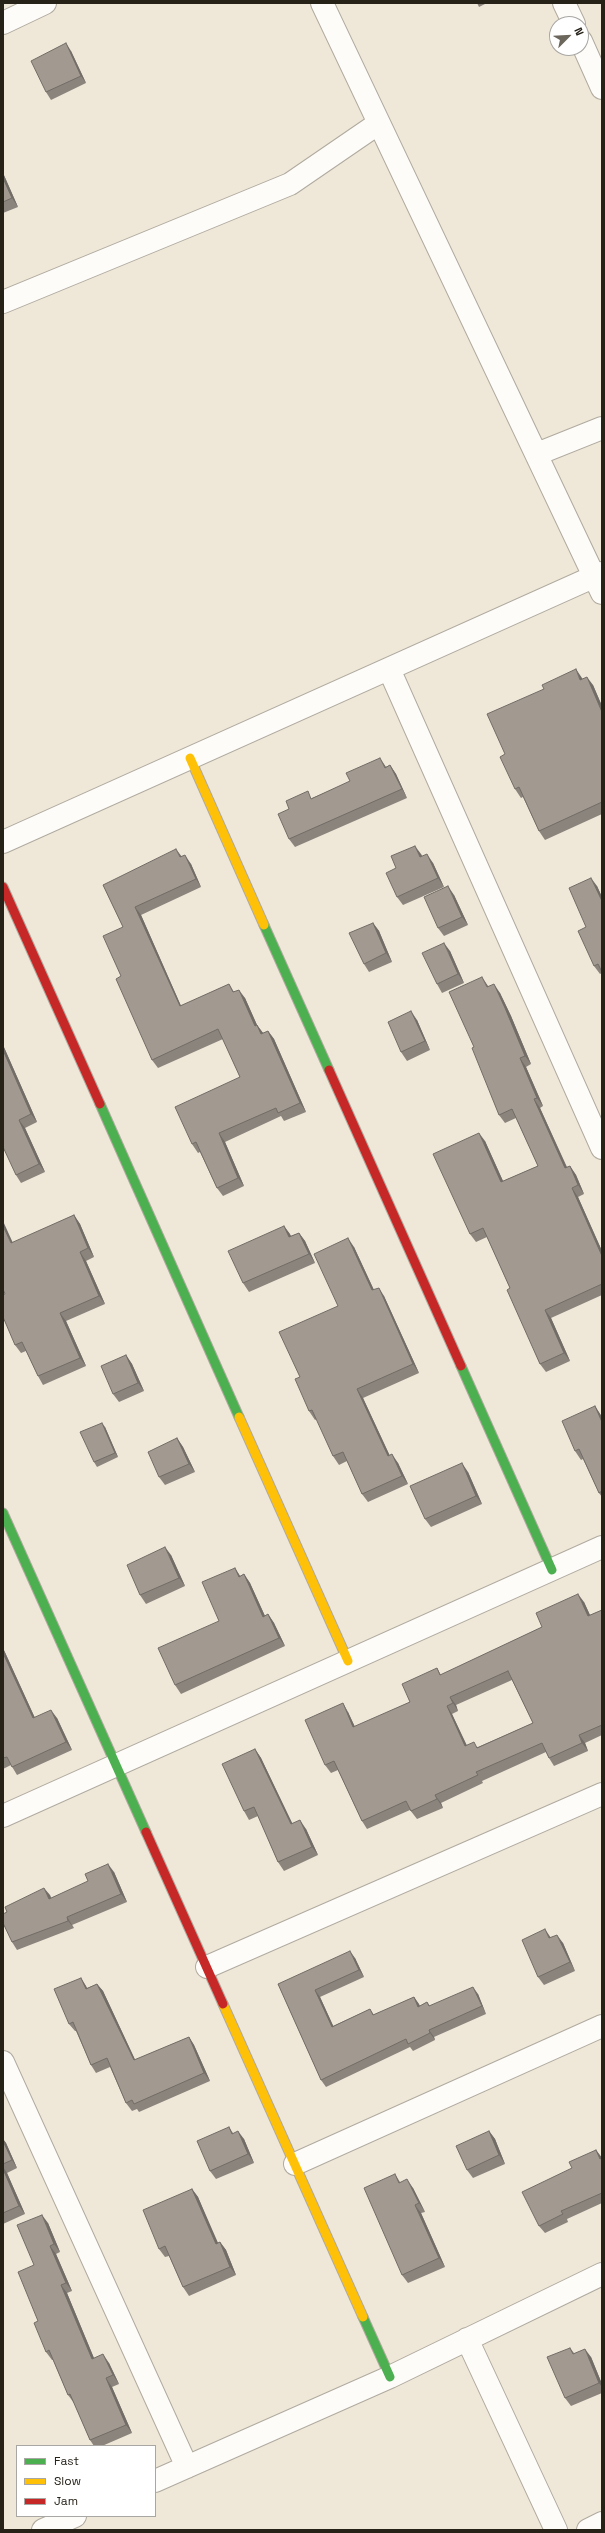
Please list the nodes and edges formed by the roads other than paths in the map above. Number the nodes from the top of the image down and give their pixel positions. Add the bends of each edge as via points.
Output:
1 (45, 3) edge
2 (322, 3) edge
3 (564, 3) edge
4 (570, 16) edge
5 (3, 23) edge
6 (588, 56) edge
7 (602, 88) edge
8 (379, 123) junction
9 (3, 302) edge
10 (602, 428) edge
11 (537, 454) junction
12 (600, 581) edge
13 (389, 669) junction
14 (190, 758) junction
15 (3, 842) edge
16 (3, 887) edge
17 (602, 1148) edge
18 (3, 1513) edge
19 (602, 1547) edge
20 (552, 1570) junction
21 (348, 1662) junction
22 (118, 1765) junction
23 (602, 1794) edge
24 (3, 1816) edge
25 (208, 1967) junction
26 (602, 2026) edge
27 (3, 2062) edge
28 (295, 2164) junction
29 (602, 2274) edge
30 (467, 2339) junction
31 (390, 2377) junction
32 (187, 2467) junction
33 (156, 2481) edge
34 (73, 2517) edge
35 (602, 2523) edge
36 (43, 2530) edge
37 (556, 2530) edge
38 (588, 2530) edge

1 - 5 street
2 - 8 street
3 - 4 street
6 - 7 street
8 - 9 street via 290,184
8 - 11 street
10 - 11 street
11 - 12 street
12 - 13 street
13 - 14 street
13 - 17 street
14 - 15 street
14 - 20 street
16 - 21 street
18 - 22 street
19 - 20 street
20 - 21 street
21 - 22 street
22 - 24 street
22 - 25 street
23 - 25 street
25 - 28 street
26 - 28 street
27 - 32 street
28 - 31 street
29 - 30 street
30 - 31 street
30 - 37 street
31 - 32 street
32 - 33 street
34 - 36 street
35 - 38 street

